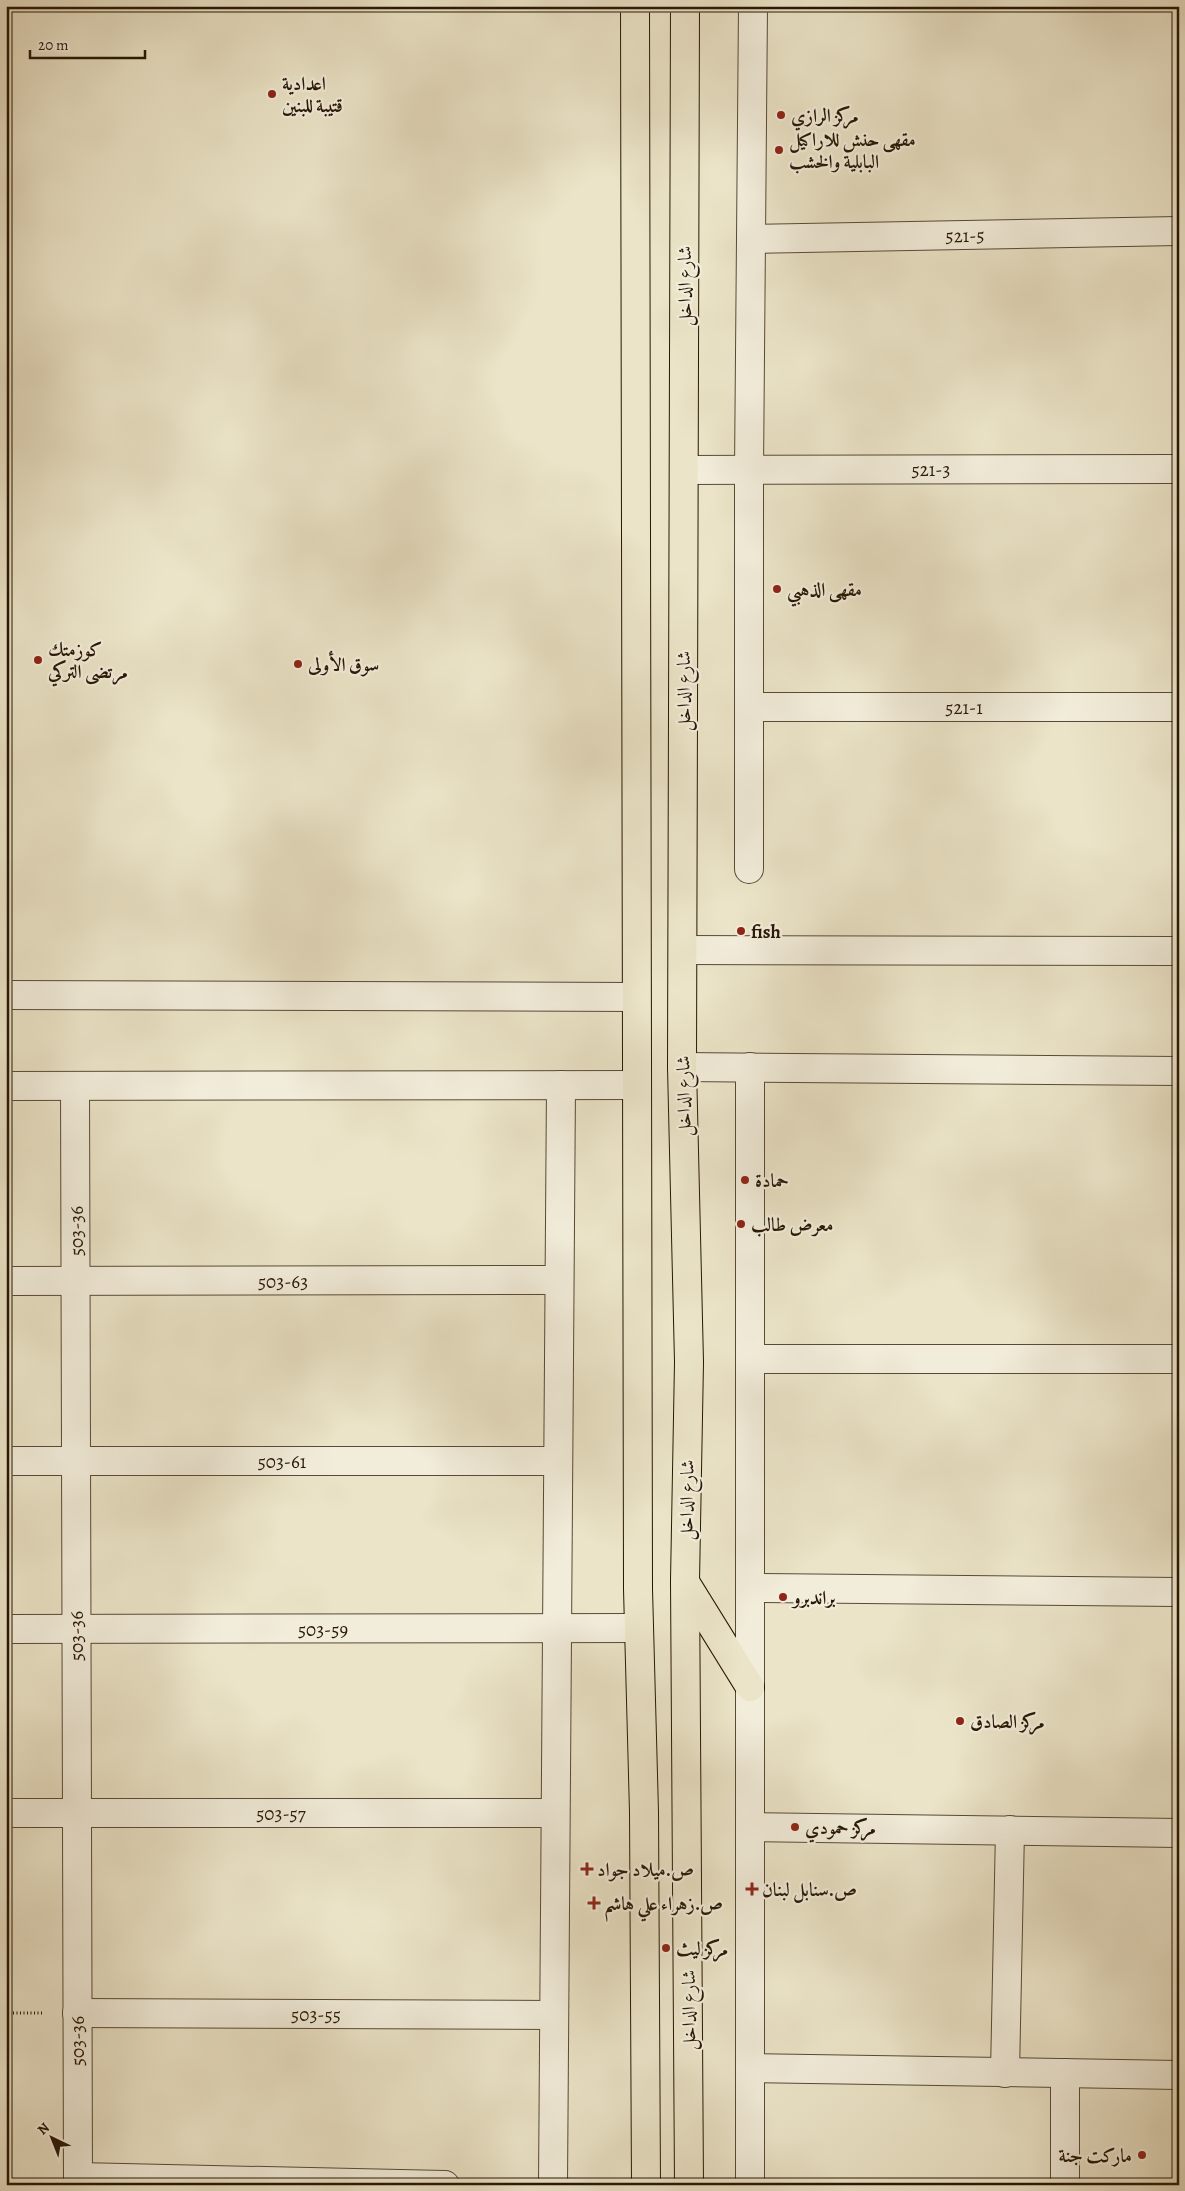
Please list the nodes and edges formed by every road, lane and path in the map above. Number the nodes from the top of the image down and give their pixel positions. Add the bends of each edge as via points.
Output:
1 (634, 6) edge
2 (685, 6) edge
3 (753, 6) edge
4 (1179, 231) edge
5 (752, 239) junction
6 (1179, 468) edge
7 (684, 470) junction
8 (749, 470) junction
9 (749, 707) junction
10 (1179, 707) edge
11 (749, 869) dead end
12 (683, 950) junction
13 (1179, 951) edge
14 (6, 995) edge
15 (636, 996) junction
16 (682, 1067) junction
17 (750, 1067) junction
18 (1179, 1071) edge
19 (561, 1085) junction
20 (637, 1085) junction
21 (6, 1086) edge
22 (75, 1087) junction
23 (559, 1280) junction
24 (6, 1281) edge
25 (76, 1281) junction
26 (1179, 1358) edge
27 (750, 1359) junction
28 (6, 1461) edge
29 (76, 1461) junction
30 (558, 1461) junction
31 (685, 1581) junction
32 (750, 1588) junction
33 (1179, 1592) edge
34 (556, 1628) junction
35 (639, 1628) junction
36 (6, 1629) edge
37 (76, 1629) junction
38 (750, 1687) junction
39 (6, 1813) edge
40 (77, 1813) junction
41 (555, 1813) junction
42 (750, 1828) junction
43 (1010, 1830) junction
44 (1179, 1833) edge
45 (77, 2013) junction
46 (554, 2015) junction
47 (750, 2068) junction
48 (1005, 2073) junction
49 (1065, 2073) junction
50 (1179, 2075) edge
51 (78, 2181) edge
52 (445, 2185) edge
53 (552, 2185) edge
54 (646, 2185) edge
55 (689, 2185) edge
56 (750, 2185) edge
57 (1065, 2185) edge

1 - 15 main road
2 - 7 main road, شارع الداخل
3 - 5 street
4 - 5 street, 521-5
5 - 8 street
6 - 8 street, 521-3
7 - 8 street, 521-3
7 - 12 main road, شارع الداخل
8 - 9 street
9 - 10 street, 521-1
9 - 11 street
12 - 13 street
12 - 16 main road, شارع الداخل
14 - 15 street
15 - 20 main road
16 - 17 street
16 - 31 main road, شارع الداخل via 689,1362
17 - 18 street
17 - 27 street
19 - 20 street
19 - 22 street
19 - 23 street
20 - 35 main road
21 - 22 street
22 - 25 street, 503-36
23 - 25 street, 503-63
23 - 30 street
24 - 25 street, 503-63
25 - 29 street, 503-36
26 - 27 street
27 - 32 street
28 - 29 street, 503-61
29 - 30 street, 503-61
29 - 37 street, 503-36
30 - 34 street
31 - 38 main road
31 - 55 main road, شارع الداخل
32 - 33 street
32 - 38 street
34 - 35 street, 503-59
34 - 37 street, 503-59
34 - 41 street
35 - 54 main road via 644,1812
36 - 37 street, 503-59
37 - 40 street, 503-36
38 - 42 street
39 - 40 street, 503-57
40 - 41 street, 503-57
40 - 45 street, 503-36
41 - 46 street
42 - 43 street
42 - 47 street
43 - 44 street
43 - 48 street
45 - 46 street, 503-55
45 - 51 street, 503-36
46 - 53 street
47 - 48 street
47 - 56 street
48 - 49 street
49 - 50 street
49 - 57 street
51 - 52 street

